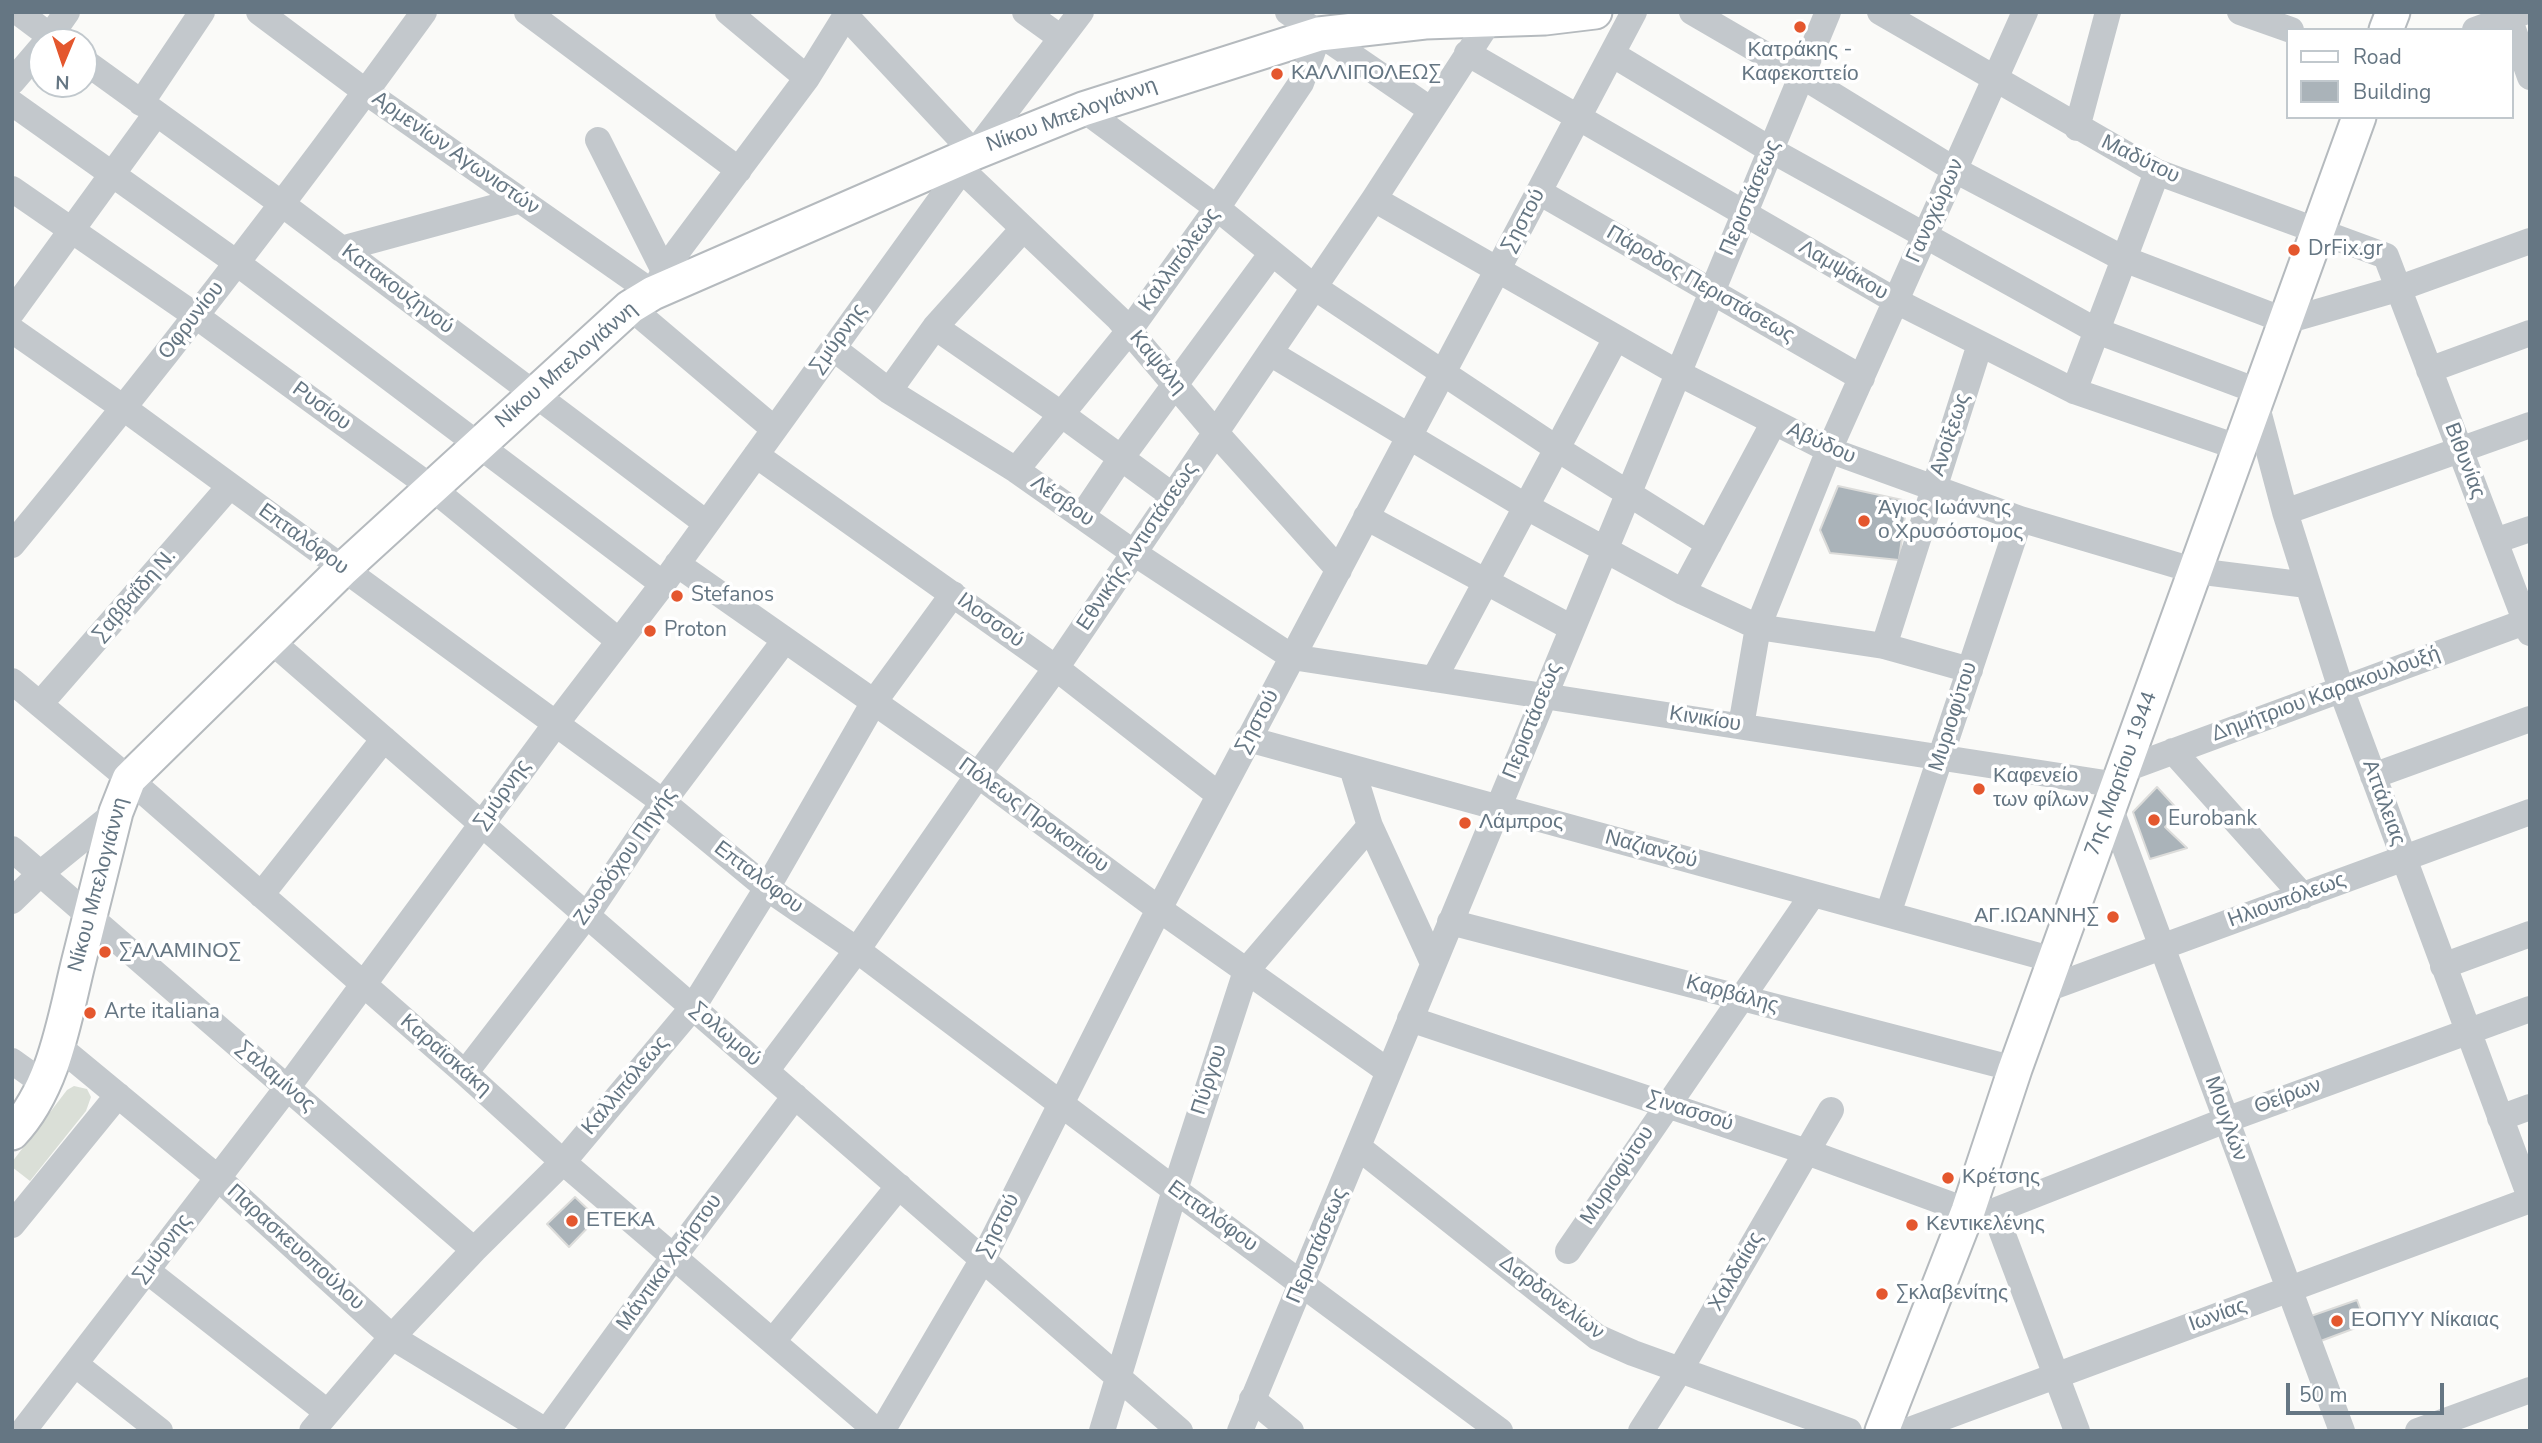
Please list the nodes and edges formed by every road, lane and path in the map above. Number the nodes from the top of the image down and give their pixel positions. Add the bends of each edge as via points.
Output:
1 (18, 12) edge
2 (66, 12) edge
3 (202, 12) edge
4 (258, 12) edge
5 (424, 12) edge
6 (527, 12) edge
7 (727, 12) edge
8 (1025, 12) edge
9 (1080, 12) edge
10 (1287, 12) edge
11 (1595, 12) edge
12 (1634, 12) edge
13 (1692, 12) edge
14 (1828, 12) edge
15 (1880, 12) edge
16 (2025, 12) edge
17 (2108, 12) edge
18 (2239, 12) edge
19 (847, 14) edge
20 (2514, 14) edge
21 (1492, 16) edge
22 (35, 28) edge
23 (57, 28) edge
24 (2286, 28) edge
25 (2480, 28) edge
26 (1319, 34) junction
27 (1061, 38) junction
28 (1467, 53) junction
29 (1612, 54) junction
30 (28, 65) edge
31 (98, 72) edge
32 (1802, 76) junction
33 (2530, 76) edge
34 (807, 78) junction
35 (1995, 80) junction
36 (12, 82) edge
37 (366, 92) junction
38 (12, 103) edge
39 (148, 109) junction
40 (1083, 109) junction
41 (1431, 110) junction
42 (1578, 118) junction
43 (2358, 119) edge
44 (2077, 128) junction
45 (598, 140) dead end
46 (1771, 150) junction
47 (968, 161) junction
48 (738, 170) junction
49 (1955, 170) junction
50 (2157, 172) junction
51 (112, 175) junction
52 (12, 189) edge
53 (1539, 192) junction
54 (1374, 199) junction
55 (521, 200) junction
56 (282, 204) junction
57 (1217, 208) junction
58 (1744, 214) junction
59 (1023, 229) junction
60 (71, 230) junction
61 (2318, 231) junction
62 (1925, 237) junction
63 (2530, 241) edge
64 (341, 248) junction
65 (1272, 253) junction
66 (2124, 259) junction
67 (237, 263) junction
68 (1497, 270) junction
69 (1314, 287) junction
70 (2398, 289) junction
71 (649, 290) junction
72 (1712, 291) junction
73 (1896, 301) junction
74 (12, 312) edge
75 (196, 316) junction
76 (2286, 321) junction
77 (935, 327) junction
78 (12, 330) edge
79 (1129, 331) junction
80 (2097, 331) junction
81 (2530, 333) edge
82 (1616, 338) junction
83 (1980, 344) junction
84 (833, 348) junction
85 (1270, 353) junction
86 (2429, 370) junction
87 (1444, 371) junction
88 (1678, 373) junction
89 (1861, 378) junction
90 (1176, 387) junction
91 (889, 391) junction
92 (2074, 391) junction
93 (535, 394) junction
94 (2258, 397) junction
95 (125, 409) junction
96 (1061, 414) junction
97 (1774, 422) junction
98 (2530, 425) edge
99 (774, 429) junction
100 (1216, 433) junction
101 (1409, 438) junction
102 (479, 444) junction
103 (1556, 448) junction
104 (2240, 448) junction
105 (1829, 450) junction
106 (2460, 450) junction
107 (756, 455) junction
108 (1121, 458) junction
109 (1016, 470) junction
110 (229, 487) junction
111 (432, 488) junction
112 (1934, 489) junction
113 (1628, 494) junction
114 (1173, 496) junction
115 (1525, 506) junction
116 (2285, 512) junction
117 (1082, 516) junction
118 (1366, 517) junction
119 (2020, 519) junction
120 (706, 523) junction
121 (2530, 529) edge
122 (2495, 541) junction
123 (1709, 544) junction
124 (12, 545) edge
125 (1605, 550) junction
126 (1135, 553) junction
127 (343, 569) junction
128 (1339, 570) junction
129 (2196, 572) junction
130 (670, 574) junction
131 (1486, 581) junction
132 (2307, 585) junction
133 (1683, 592) junction
134 (953, 593) junction
135 (2528, 625) edge
136 (1758, 626) junction
137 (1573, 628) junction
138 (270, 640) junction
139 (785, 640) junction
140 (619, 641) junction
141 (1884, 646) junction
142 (1292, 657) junction
143 (1056, 668) junction
144 (1970, 670) junction
145 (1434, 679) junction
146 (12, 681) edge
147 (2341, 689) junction
148 (1544, 695) junction
149 (874, 702) junction
150 (40, 704) junction
151 (2530, 719) edge
152 (555, 725) junction
153 (1741, 726) junction
154 (384, 739) junction
155 (1248, 739) junction
156 (2173, 751) junction
157 (1941, 756) junction
158 (1352, 768) junction
159 (978, 775) junction
160 (2373, 776) junction
161 (129, 779) junction
162 (2117, 787) junction
163 (1219, 794) junction
164 (663, 802) junction
165 (1497, 809) junction
166 (116, 812) junction
167 (2530, 812) edge
168 (482, 824) junction
169 (1370, 826) junction
170 (12, 849) edge
171 (2403, 858) junction
172 (41, 873) junction
173 (767, 888) junction
174 (1813, 894) junction
175 (261, 895) junction
176 (2303, 896) junction
177 (12, 901) edge
178 (1159, 909) junction
179 (1888, 914) junction
180 (587, 915) junction
181 (90, 917) junction
182 (1450, 922) junction
183 (2530, 934) edge
184 (2161, 947) junction
185 (858, 950) junction
186 (1433, 963) junction
187 (2443, 966) junction
188 (1246, 971) junction
189 (2049, 975) junction
190 (363, 983) junction
191 (1742, 998) junction
192 (693, 1007) junction
193 (2530, 1009) edge
194 (1409, 1020) junction
195 (2467, 1032) junction
196 (57, 1045) junction
197 (12, 1061) edge
198 (2015, 1069) junction
199 (766, 1071) junction
200 (1388, 1071) junction
201 (466, 1073) junction
202 (44, 1084) junction
203 (287, 1088) junction
204 (118, 1095) junction
205 (795, 1096) junction
206 (1061, 1104) junction
207 (1666, 1105) junction
208 (2530, 1107) edge
209 (1831, 1110) dead end
210 (2500, 1118) junction
211 (2225, 1120) junction
212 (12, 1133) edge
213 (1358, 1147) junction
214 (1807, 1152) junction
215 (563, 1162) junction
216 (218, 1178) junction
217 (899, 1186) junction
218 (1175, 1190) junction
219 (2530, 1199) edge
220 (1981, 1211) junction
221 (12, 1225) edge
222 (474, 1250) junction
223 (1568, 1251) dead end
224 (675, 1255) junction
225 (983, 1259) junction
226 (146, 1270) junction
227 (1303, 1283) junction
228 (2289, 1289) junction
229 (392, 1337) junction
230 (773, 1341) junction
231 (75, 1364) junction
232 (1680, 1370) junction
233 (2055, 1376) junction
234 (1118, 1377) junction
235 (2530, 1390) edge
236 (1252, 1399) junction
237 (320, 1421) edge
238 (23, 1431) edge
239 (160, 1431) edge
240 (547, 1431) edge
241 (879, 1431) edge
242 (1102, 1431) edge
243 (1180, 1431) edge
244 (1240, 1431) edge
245 (1291, 1431) edge
246 (1500, 1431) edge
247 (1641, 1431) edge
248 (1849, 1431) edge
249 (1882, 1431) edge
250 (1907, 1431) edge
251 (2077, 1431) edge
252 (2342, 1431) edge
253 (2418, 1431) edge

1 - 22 street
2 - 23 street
3 - 39 street
4 - 37 street, Αρμενίων Αγωνιστών
5 - 37 street, Οφρυνίου
6 - 48 street
7 - 34 street
8 - 27 street
9 - 27 street, Σμύρνης
10 - 26 street
11 - 21 main road, Νίκου Μπελογιάννη
12 - 29 street, Σηστού
13 - 32 street
14 - 32 street, Περιστάσεως
15 - 35 street, Μαδύτου
16 - 35 street, Γανοχώρων
17 - 44 street
18 - 24 street
19 - 34 street
19 - 47 street, Καψάλη
20 - 25 street
20 - 33 street
21 - 26 main road, Νίκου Μπελογιάννη
21 - 28 street, Εθνικής Αντιστάσεως
26 - 40 main road, Νίκου Μπελογιάννη
26 - 41 street
26 - 57 street, Καλλιπόλεως via 1301,83
27 - 47 street, Σμύρνης
28 - 41 street, Εθνικής Αντιστάσεως
28 - 42 street, Λαμψάκου
29 - 42 street, Σηστού
29 - 46 street
30 - 36 street
31 - 39 street, Κατακουζηνού
32 - 46 street, Περιστάσεως
32 - 49 street
34 - 48 street
35 - 44 street, Μαδύτου
35 - 49 street, Γανοχώρων
37 - 55 street, Αρμενίων Αγωνιστών
37 - 56 street, Οφρυνίου
38 - 51 street, Πόλεως Προκοπίου
39 - 51 street
39 - 56 street, Κατακουζηνού
40 - 47 main road, Νίκου Μπελογιάννη
40 - 57 street
41 - 54 street, Εθνικής Αντιστάσεως
42 - 53 street, Σηστού
42 - 58 street, Λαμψάκου
43 - 61 main road, 7ης Μαρτίου 1944
44 - 50 street, Μαδύτου
45 - 71 street
46 - 58 street, Περιστάσεως
46 - 62 street
47 - 59 street, Καψάλη
47 - 71 main road, Νίκου Μπελογιάννη
47 - 84 street, Σμύρνης
48 - 71 street
49 - 62 street, Γανοχώρων
49 - 66 street
50 - 61 street, Μαδύτου
50 - 66 street
51 - 60 street
51 - 67 street, Πόλεως Προκοπίου
52 - 60 street, Ρυσίου
53 - 68 street, Σηστού
53 - 72 street, Πάροδος Περιστάσεως
54 - 68 street, Αβύδου
54 - 69 street, Εθνικής Αντιστάσεως
55 - 64 street
55 - 71 street, Αρμενίων Αγωνιστών
56 - 64 street, Κατακουζηνού
56 - 67 street, Οφρυνίου
57 - 65 street
57 - 79 street, Καλλιπόλεως
58 - 72 street, Περιστάσεως
58 - 73 street, Λαμψάκου
59 - 77 street
59 - 79 street, Καψάλη
60 - 74 street
60 - 75 street, Ρυσίου
61 - 70 street, Μαδύτου via 2386,256
61 - 76 main road, 7ης Μαρτίου 1944
62 - 73 street, Γανοχώρων
62 - 80 street
63 - 70 street
64 - 93 street, Κατακουζηνού
65 - 69 street
65 - 90 street
66 - 76 street
66 - 80 street
67 - 75 street, Οφρυνίου
67 - 102 street, Πόλεως Προκοπίου
68 - 82 street, Αβύδου
68 - 87 street, Σηστού
69 - 85 street, Εθνικής Αντιστάσεως
69 - 87 street
70 - 76 street
70 - 86 street, Βιθυνίας
71 - 93 main road, Νίκου Μπελογιάννη
71 - 99 street, Αρμενίων Αγωνιστών
72 - 88 street, Περιστάσεως
72 - 89 street, Πάροδος Περιστάσεως
73 - 83 street, Λαμψάκου
73 - 89 street, Γανοχώρων
75 - 95 street, Οφρυνίου
75 - 111 street, Ρυσίου
76 - 94 main road, 7ης Μαρτίου 1944
77 - 91 street
77 - 96 street
78 - 95 street, Επταλόφου
79 - 90 street, Καψάλη
79 - 96 street, Καλλιπόλεως
80 - 92 street
80 - 94 street
81 - 86 street
82 - 88 street, Αβύδου
82 - 103 street
83 - 92 street, Λαμψάκου
83 - 112 street, Ανοίξεως
84 - 91 street, Λέσβου
84 - 99 street, Σμύρνης
85 - 100 street, Εθνικής Αντιστάσεως
85 - 101 street
86 - 106 street, Βιθυνίας
87 - 101 street, Σηστού
87 - 103 street
88 - 97 street, Αβύδου
88 - 113 street, Περιστάσεως
89 - 105 street, Γανοχώρων
90 - 100 street, Καψάλη
90 - 108 street
91 - 109 street, Λέσβου
92 - 104 street, Λαμψάκου
93 - 102 main road, Νίκου Μπελογιάννη
93 - 120 street, Κατακουζηνού
94 - 104 main road, 7ης Μαρτίου 1944
94 - 116 street, Αττάλειας
95 - 110 street, Επταλόφου
95 - 124 street, Οφρυνίου
96 - 108 street
96 - 109 street, Καλλιπόλεως
97 - 105 street, Αβύδου
97 - 123 street
98 - 106 street
99 - 107 street, Σμύρνης
100 - 114 street, Εθνικής Αντιστάσεως
100 - 128 street, Καψάλη
101 - 115 street
101 - 118 street, Σηστού
102 - 111 main road, Νίκου Μπελογιάννη
102 - 130 street, Πόλεως Προκοπίου
103 - 113 street
103 - 115 street
104 - 129 main road, 7ης Μαρτίου 1944
105 - 112 street, Αβύδου
105 - 136 street, Γανοχώρων
106 - 116 street
106 - 122 street, Βιθυνίας
107 - 120 street, Σμύρνης
107 - 134 street, Ιλοσσού
108 - 114 street
108 - 117 street
109 - 117 street, Λέσβου
110 - 127 street, Επταλόφου
110 - 150 street, Σαββαΐδη Ν.
111 - 127 main road, Νίκου Μπελογιάννη
111 - 140 street, Ρυσίου
112 - 119 street, Αβύδου
112 - 141 street, Ανοίξεως
113 - 123 street
113 - 125 street, Περιστάσεως
114 - 126 street, Εθνικής Αντιστάσεως
115 - 125 street
115 - 131 street
116 - 132 street, Αττάλειας
117 - 126 street, Λέσβου
118 - 128 street, Σηστού
118 - 131 street
119 - 129 street, Αβύδου
119 - 144 street, Μυριοφύτου
120 - 130 street, Σμύρνης
121 - 122 street
122 - 135 street, Βιθυνίας
123 - 133 street
125 - 133 street
125 - 137 street, Περιστάσεως
126 - 142 street, Λέσβου
126 - 143 street, Εθνικής Αντιστάσεως
127 - 138 main road, Νίκου Μπελογιάννη
127 - 152 street, Επταλόφου
128 - 142 street, Σηστού
129 - 132 street, Αβύδου
129 - 162 main road, 7ης Μαρτίου 1944
130 - 139 street, Πόλεως Προκοπίου
130 - 140 street, Σμύρνης
131 - 137 street
131 - 145 street
132 - 147 street, Αττάλειας
133 - 136 street
134 - 143 street, Ιλοσσού
134 - 149 street, Καλλιπόλεως
135 - 147 street, Δημήτριου Καρακουλουξή
136 - 141 street
136 - 153 street, Γανοχώρων
137 - 148 street, Περιστάσεως
138 - 154 street, Σολωμού
138 - 161 main road, Νίκου Μπελογιάννη
139 - 149 street, Πόλεως Προκοπίου
139 - 164 street, Ζωοδόχου Πηγής
140 - 152 street, Σμύρνης
141 - 144 street
142 - 145 street, Κινικίου
142 - 155 street, Σηστού
143 - 159 street, Εθνικής Αντιστάσεως
143 - 163 street, Ιλοσσού
144 - 157 street, Μυριοφύτου
145 - 148 street, Κινικίου
146 - 150 street, Καραϊσκάκη
147 - 156 street, Δημήτριου Καρακουλουξή
147 - 160 street, Αττάλειας
148 - 153 street, Κινικίου
148 - 165 street, Περιστάσεως
149 - 159 street, Πόλεως Προκοπίου
149 - 173 street, Καλλιπόλεως
150 - 161 street, Καραϊσκάκη
151 - 160 street
152 - 164 street, Επταλόφου
152 - 168 street, Σμύρνης
153 - 157 street, Κινικίου
154 - 168 street, Σολωμού
154 - 175 street
155 - 158 street, Ναζιανζού
155 - 163 street, Σηστού
156 - 162 street, Δημήτριου Καρακουλουξή
156 - 176 street
157 - 162 street, Κινικίου
157 - 179 street, Μυριοφύτου
158 - 165 street, Ναζιανζού
158 - 169 street
159 - 178 street, Πόλεως Προκοπίου
159 - 185 street, Εθνικής Αντιστάσεως
160 - 171 street, Αττάλειας
161 - 166 main road, Νίκου Μπελογιάννη
161 - 175 street, Καραϊσκάκη
162 - 184 street, Μουγλών
162 - 189 main road, 7ης Μαρτίου 1944
163 - 178 street, Σηστού
164 - 173 street, Επταλόφου
164 - 180 street, Ζωοδόχου Πηγής
165 - 174 street, Ναζιανζού
165 - 182 street, Περιστάσεως
166 - 172 street
166 - 181 main road, Νίκου Μπελογιάννη
167 - 171 street, Ηλιουπόλεως
168 - 180 street, Σολωμού
168 - 190 street, Σμύρνης
169 - 186 street
169 - 188 street, Πύργου
170 - 172 street, Σαλαμίνος
171 - 176 street, Ηλιουπόλεως
171 - 187 street, Αττάλειας
172 - 177 street
172 - 181 street, Σαλαμίνος
173 - 185 street, Επταλόφου
173 - 192 street, Καλλιπόλεως
174 - 179 street, Ναζιανζού
174 - 191 street, Μυριοφύτου
175 - 190 street, Καραϊσκάκη
176 - 184 street, Ηλιουπόλεως
178 - 188 street, Πόλεως Προκοπίου
178 - 206 street, Σηστού
179 - 189 street, Ναζιανζού
180 - 192 street, Σολωμού
180 - 201 street, Ζωοδόχου Πηγής
181 - 196 main road, Νίκου Μπελογιάννη
181 - 203 street, Σαλαμίνος
182 - 186 street, Περιστάσεως
182 - 191 street, Καρβάλης
183 - 187 street
184 - 189 street, Ηλιουπόλεως
184 - 211 street, Μουγλών
185 - 199 street, Εθνικής Αντιστάσεως
185 - 206 street, Επταλόφου
186 - 194 street, Περιστάσεως
187 - 195 street, Αττάλειας
188 - 200 street, Πόλεως Προκοπίου
188 - 218 street, Πύργου
189 - 198 main road, 7ης Μαρτίου 1944
190 - 201 street, Καραϊσκάκη
190 - 203 street, Σμύρνης
191 - 198 street, Καρβάλης
191 - 207 street, Μυριοφύτου
192 - 199 street, Σολωμού
192 - 215 street, Καλλιπόλεως
193 - 195 street, Θείρων
194 - 200 street, Περιστάσεως
194 - 207 street, Σινασσού
195 - 210 street, Αττάλειας
195 - 211 street, Θείρων
196 - 202 main road, Νίκου Μπελογιάννη
196 - 204 street, Παρασκευοπούλου
197 - 202 street
198 - 220 main road, 7ης Μαρτίου 1944
199 - 205 street, Σολωμού
200 - 213 street, Περιστάσεως
201 - 215 street, Καραϊσκάκη
202 - 212 main road, Νίκου Μπελογιάννη
203 - 216 street, Σμύρνης
203 - 222 street, Σαλαμίνος
204 - 216 street, Παρασκευοπούλου
204 - 221 street
205 - 217 street, Σολωμού
205 - 224 street, Μάντικα Χρήστου
206 - 218 street, Επταλόφου
206 - 225 street, Σηστού
207 - 214 street, Σινασσού
207 - 223 street, Μυριοφύτου
208 - 210 street
209 - 214 street, Χαλδαίας
210 - 219 street, Αττάλειας
211 - 220 street, Θείρων
211 - 228 street, Μουγλών
213 - 227 street, Περιστάσεως
213 - 232 street, Δαρδανελίων via 1597,1337
214 - 220 street, Σινασσού
214 - 232 street, Χαλδαίας
215 - 222 street, Καλλιπόλεως
215 - 224 street, Καραϊσκάκη
216 - 226 street, Σμύρνης
216 - 229 street, Παρασκευοπούλου
217 - 225 street, Σολωμού
217 - 230 street
218 - 227 street, Επταλόφου
218 - 234 street, Πύργου
219 - 228 street, Ιωνίας
220 - 233 street
220 - 249 main road, 7ης Μαρτίου 1944
222 - 229 street, Καλλιπόλεως
224 - 230 street, Καραϊσκάκη
224 - 240 street, Μάντικα Χρήστου
225 - 234 street, Σολωμού
225 - 241 street, Σηστού
226 - 231 street, Σμύρνης
226 - 237 street
227 - 236 street, Περιστάσεως
227 - 246 street, Επταλόφου
228 - 233 street, Ιωνίας
228 - 252 street, Μουγλών
229 - 237 street, Καλλιπόλεως
229 - 240 street, Παρασκευοπούλου
230 - 241 street, Καραϊσκάκη
231 - 238 street, Σμύρνης
231 - 239 street
232 - 247 street, Χαλδαίας
232 - 248 street, Δαρδανελίων
233 - 250 street, Ιωνίας
233 - 251 street
234 - 242 street, Πύργου
234 - 243 street, Σολωμού
235 - 253 street
236 - 244 street, Περιστάσεως
236 - 245 street

